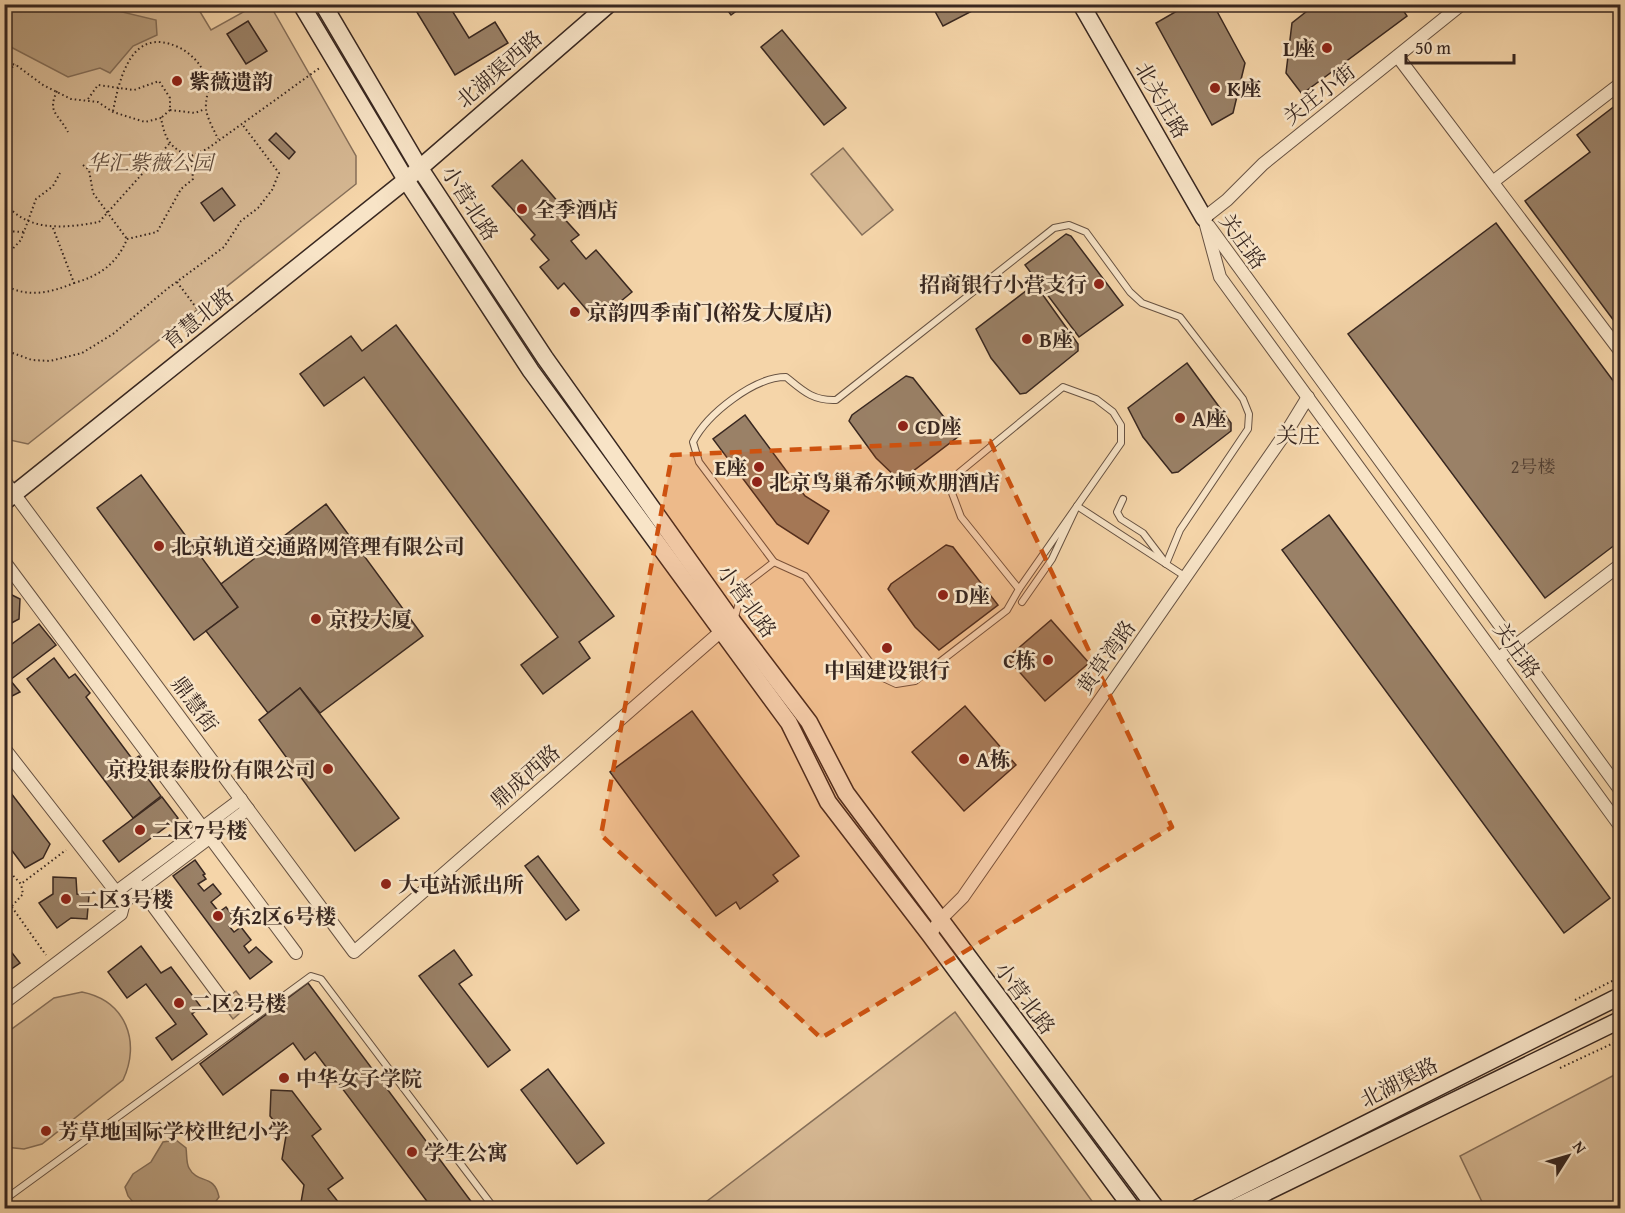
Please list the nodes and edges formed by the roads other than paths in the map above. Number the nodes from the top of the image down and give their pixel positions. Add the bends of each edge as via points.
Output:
1 (301, 4) edge
2 (323, 4) edge
3 (609, 4) edge
4 (1081, 4) edge
5 (1462, 4) edge
6 (1398, 57) junction
7 (1620, 84) edge
8 (419, 167) junction
9 (406, 180) junction
10 (1494, 181) junction
11 (1204, 218) junction
12 (1620, 351) edge
13 (1308, 397) junction
14 (4, 480) edge
15 (10, 498) edge
16 (1123, 499) dead end
17 (1077, 506) junction
18 (4, 561) edge
19 (774, 562) junction
20 (1166, 564) junction
21 (1620, 565) edge
22 (1186, 577) junction
23 (1019, 589) junction
24 (1022, 602) dead end
25 (727, 626) junction
26 (1515, 646) junction
27 (1499, 658) junction
28 (4, 748) edge
29 (1620, 790) edge
30 (244, 804) junction
31 (1620, 826) edge
32 (207, 832) junction
33 (137, 884) junction
34 (120, 897) junction
35 (935, 928) junction
36 (354, 952) joint
37 (296, 953) dead end
38 (1620, 996) edge
39 (222, 999) dead end
40 (4, 1003) edge
41 (1620, 1020) edge
42 (4, 1200) edge
43 (494, 1209) edge
44 (1132, 1209) edge
45 (1156, 1209) edge
46 (1198, 1209) edge
47 (1234, 1209) edge

1 - 9 street, 小营北路
2 - 8 street, 小营北路
3 - 8 street, 北湖渠西路
4 - 11 street, 北关庄路
5 - 6 street, 关庄小街
6 - 10 street
6 - 11 street, 关庄小街 via 1263,164
7 - 10 street
8 - 9 street, 育慧北路
8 - 25 street, 小营北路
9 - 15 street, 育慧北路
9 - 25 street, 小营北路 via 531,371
10 - 12 street
11 - 13 street, 关庄路 via 1220,277
11 - 26 street, 关庄路
13 - 22 street, 黄草湾路
13 - 27 street, 关庄路
14 - 15 street, 鼎慧街
15 - 30 street, 鼎慧街
16 - 20 lane via 1117,512 1121,519 1143,533
17 - 20 lane
17 - 23 lane
17 - 23 lane via 1121,443 1121,425 1113,412 1096,399 1063,387 955,476 952,493 961,517
17 - 24 lane via 1052,559
18 - 32 street
19 - 20 lane via 699,462 693,442 701,426 770,377 786,377 821,401 836,400 1054,228 1069,225 1086,232 1142,303 1180,317 1243,399 1249,414 1248,429 1180,530
19 - 23 lane via 805,576 881,677 896,684 915,681 1007,610
19 - 25 lane via 744,585
20 - 22 lane
21 - 26 street
22 - 35 street, 黄草湾路 via 963,897
25 - 35 street, 小营北路 via 789,723 828,802
25 - 36 street, 鼎成西路
26 - 27 street
26 - 29 street, 关庄路
27 - 31 street, 关庄路
28 - 34 street
30 - 32 street
30 - 36 street, 鼎慧街
32 - 33 street
32 - 37 street
33 - 34 street
33 - 39 street
34 - 40 street via 121,914
35 - 44 street, 小营北路
35 - 45 street, 小营北路
38 - 46 street, 北湖渠路
41 - 47 street, 北湖渠路
42 - 43 lane via 311,976 321,979

